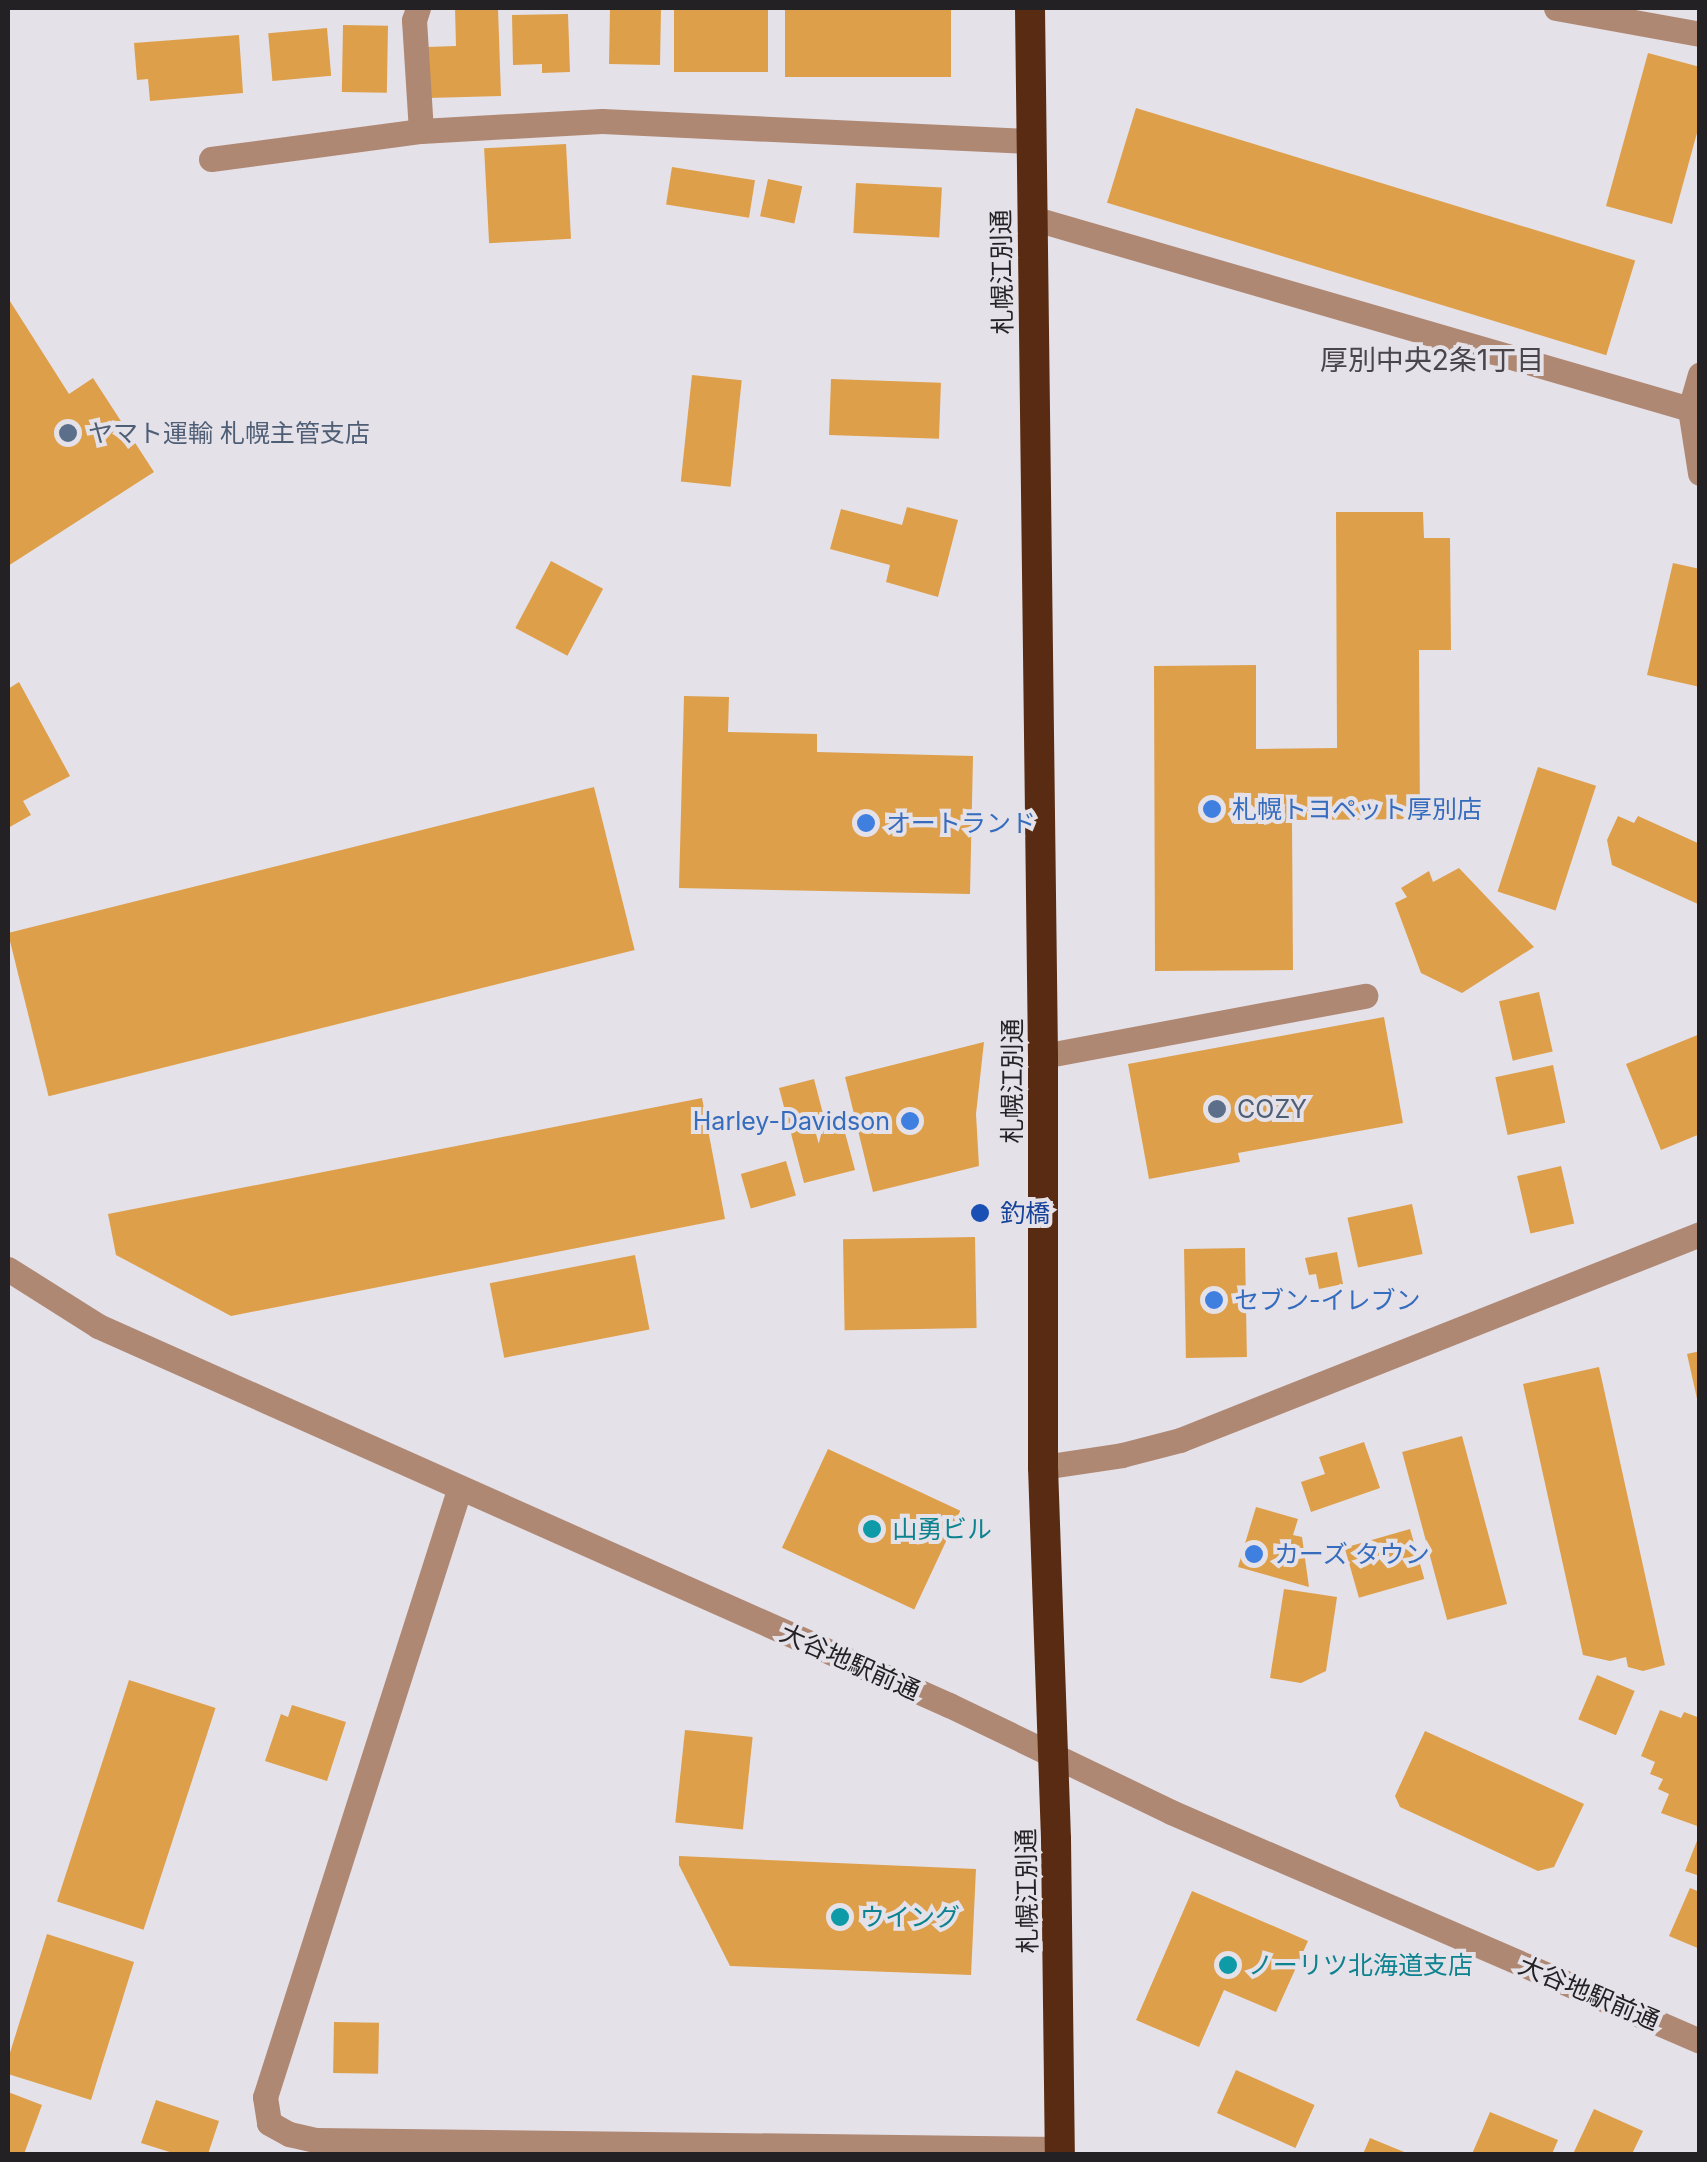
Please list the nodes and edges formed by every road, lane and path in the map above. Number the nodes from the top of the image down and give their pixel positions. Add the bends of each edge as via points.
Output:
1 (418, 8) edge
2 (1030, 8) edge
3 (1556, 8) edge
4 (1700, 34) edge
5 (421, 131) junction
6 (1031, 141) junction
7 (211, 159) dead end
8 (1032, 218) junction
9 (1700, 374) edge
10 (1690, 409) junction
11 (1700, 474) edge
12 (1365, 996) dead end
13 (1043, 1056) junction
14 (1700, 1234) edge
15 (8, 1269) edge
16 (1043, 1467) junction
17 (459, 1490) junction
18 (1054, 1756) junction
19 (1700, 2041) edge
20 (1060, 2152) edge

1 - 5 street
2 - 6 highway, 札幌江別通
3 - 4 street
5 - 6 street via 602,121
5 - 7 street
6 - 8 highway, 札幌江別通
8 - 10 street
8 - 13 highway, 札幌江別通
9 - 10 street
10 - 11 street
12 - 13 street
13 - 16 highway, 札幌江別通
14 - 16 street via 1180,1440
15 - 17 street, 大谷地駅前通 via 98,1326
16 - 18 highway, 札幌江別通
17 - 18 street, 大谷地駅前通
17 - 20 street via 264,2097 270,2123 316,2140
18 - 19 street, 大谷地駅前通
18 - 20 highway, 札幌江別通

